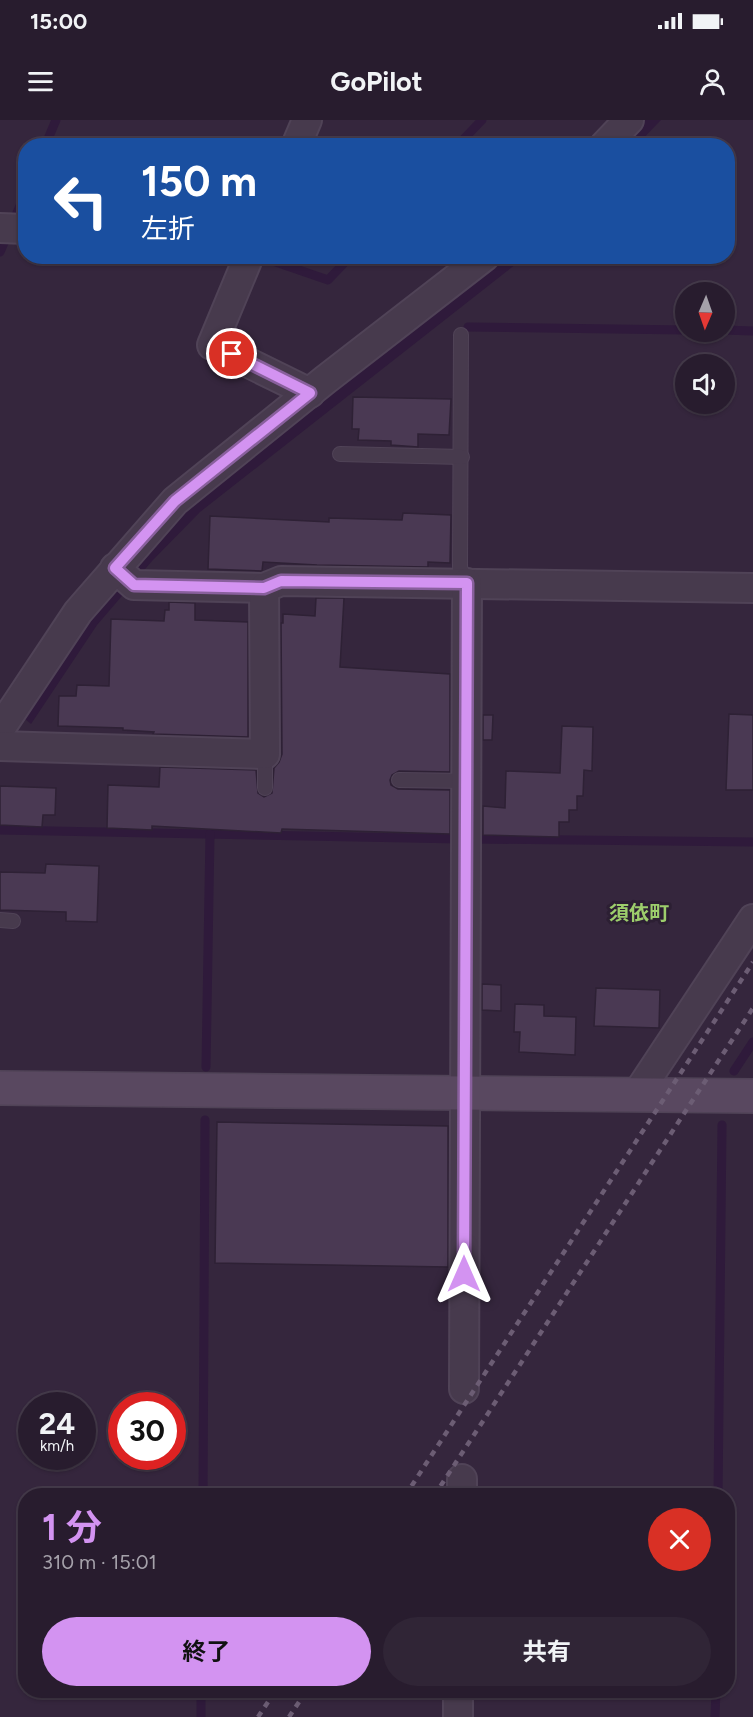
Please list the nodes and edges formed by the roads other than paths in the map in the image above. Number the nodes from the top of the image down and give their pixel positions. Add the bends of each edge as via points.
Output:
1 (307, 120) edge
2 (629, 120) edge
3 (299, 138) edge
4 (612, 138) edge
5 (246, 264) edge
6 (475, 264) edge
7 (461, 335) dead end
8 (310, 393) junction
9 (340, 454) dead end
10 (462, 457) junction
11 (125, 576) junction
12 (467, 583) junction
13 (264, 588) junction
14 (753, 588) edge
15 (0, 729) edge
16 (0, 746) edge
17 (265, 753) junction
18 (399, 780) dead end
19 (467, 780) junction
20 (265, 788) dead end
21 (753, 919) edge
22 (0, 1088) edge
23 (465, 1092) junction
24 (637, 1094) junction
25 (753, 1096) edge
26 (464, 1389) dead end
27 (458, 1698) edge
28 (458, 1717) edge

1 - 3 street
2 - 4 street
5 - 8 street via 212,345
6 - 8 street
7 - 10 lane
8 - 11 street via 175,501
9 - 10 lane
10 - 12 lane via 460,568
11 - 13 street
11 - 15 street via 78,612
12 - 13 street via 281,581
12 - 14 street
12 - 19 street
13 - 17 street
16 - 17 street
17 - 20 lane
18 - 19 lane
19 - 23 street
21 - 24 street
22 - 23 street
23 - 24 street
23 - 26 street
24 - 25 street
27 - 28 street

